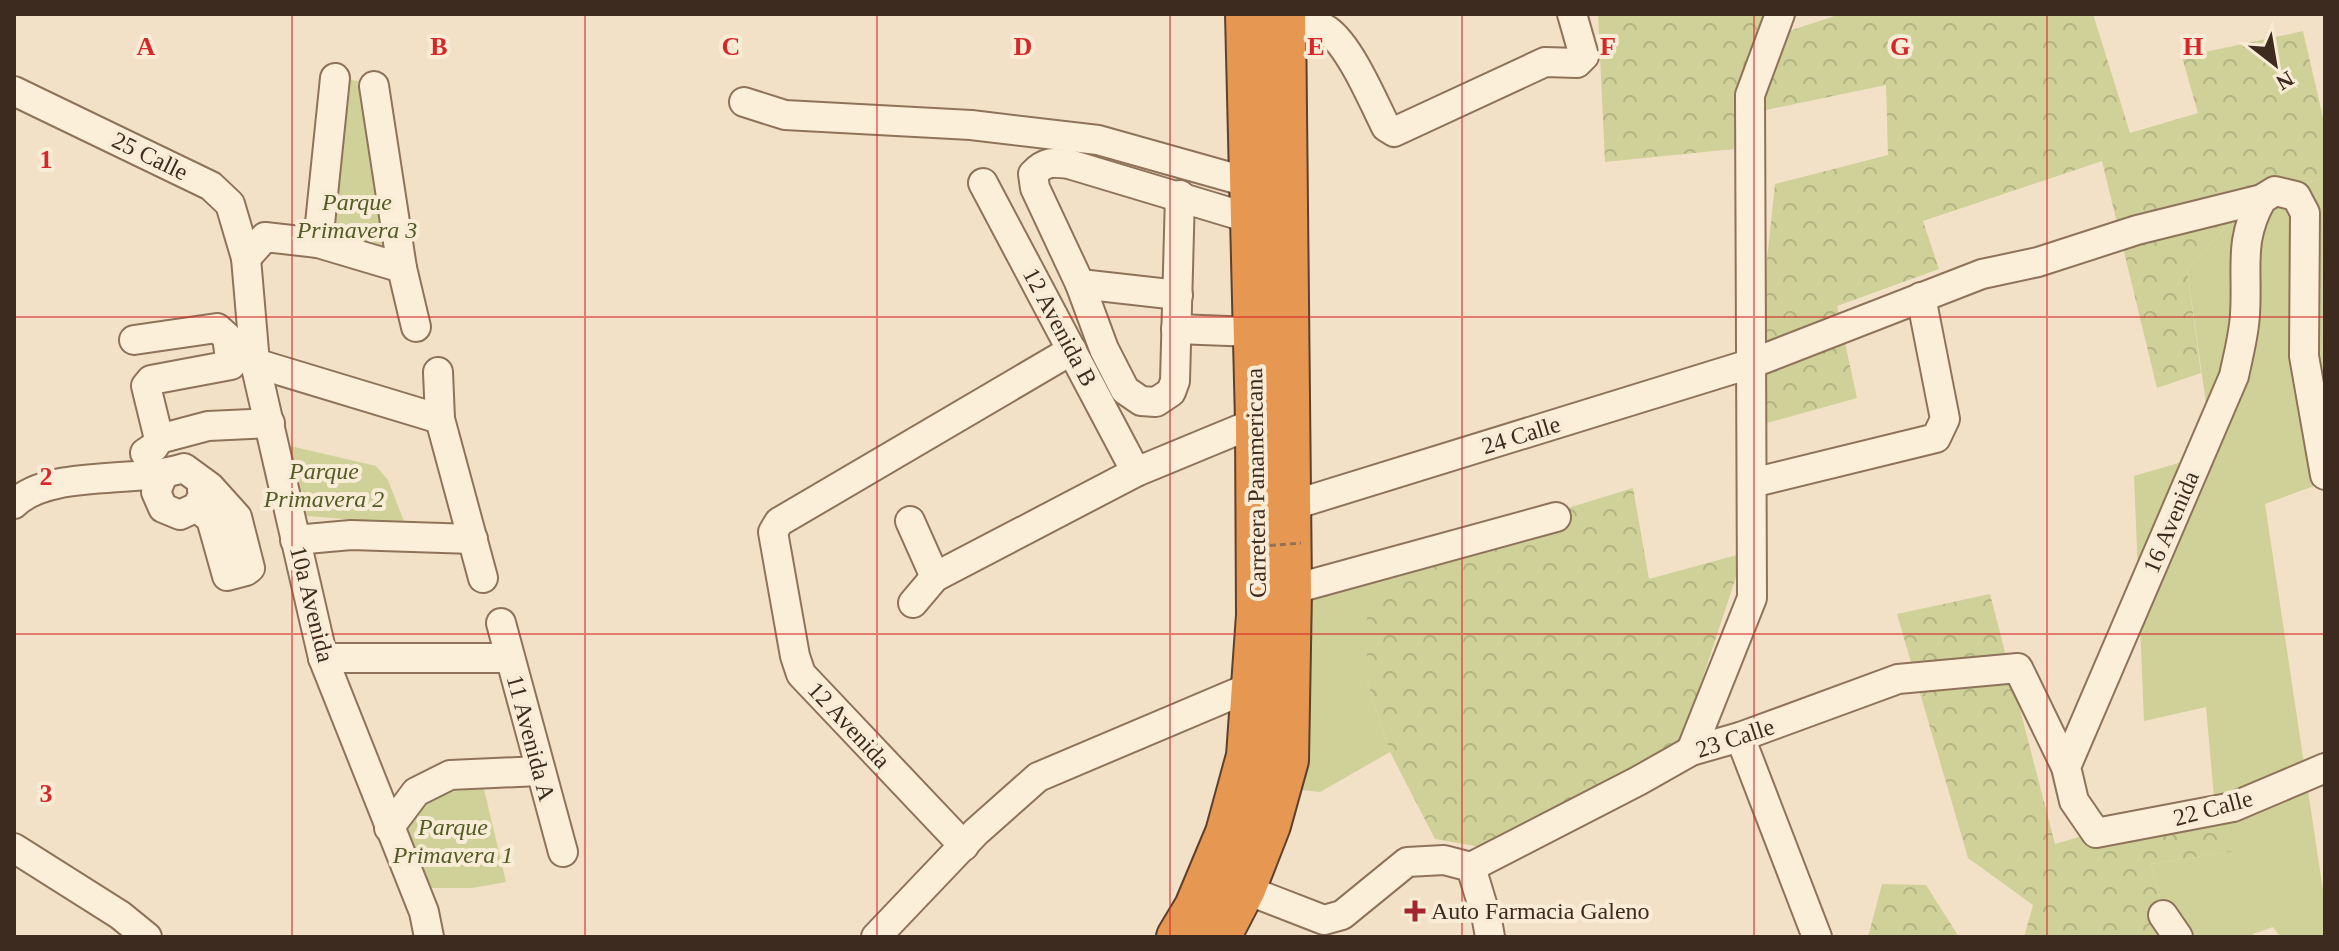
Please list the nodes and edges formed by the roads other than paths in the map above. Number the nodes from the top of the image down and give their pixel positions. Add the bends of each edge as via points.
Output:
1 (1572, 14) edge
2 (1780, 14) edge
3 (1272, 16) edge
4 (335, 78) dead end
5 (374, 86) dead end
6 (14, 91) edge
7 (744, 102) dead end
8 (983, 183) dead end
9 (1180, 195) junction
10 (2262, 199) junction
11 (1252, 201) junction
12 (318, 243) junction
13 (246, 258) junction
14 (402, 268) junction
15 (1080, 284) junction
16 (1178, 295) junction
17 (1921, 297) junction
18 (416, 327) dead end
19 (1176, 329) junction
20 (1254, 332) junction
21 (134, 340) dead end
22 (1072, 350) junction
23 (255, 363) junction
24 (1753, 363) junction
25 (438, 372) dead end
26 (440, 419) junction
27 (1257, 422) junction
28 (270, 423) junction
29 (1136, 472) junction
30 (163, 475) junction
31 (2325, 475) edge
32 (1752, 483) junction
33 (14, 504) edge
34 (1556, 517) dead end
35 (910, 521) dead end
36 (1295, 525) junction
37 (473, 539) junction
38 (295, 540) junction
39 (935, 577) junction
40 (483, 578) dead end
41 (1290, 590) junction
42 (913, 603) dead end
43 (501, 623) dead end
44 (323, 658) junction
45 (510, 658) junction
46 (1253, 686) junction
47 (1740, 737) junction
48 (1691, 751) junction
49 (2066, 767) junction
50 (2325, 768) edge
51 (539, 771) junction
52 (389, 828) junction
53 (964, 846) junction
54 (14, 848) edge
55 (563, 852) dead end
56 (1471, 867) junction
57 (1244, 889) junction
58 (147, 937) edge
59 (429, 937) edge
60 (876, 937) edge
61 (1178, 937) edge
62 (1219, 937) edge
63 (1490, 937) edge
64 (1817, 937) edge

1 - 3 street via 1584,56 1577,63 1545,62 1394,132 1386,127 1329,31
2 - 24 street via 1750,95
3 - 11 highway, Carretera Panamericana
3 - 36 highway, Carretera Panamericana
4 - 12 street
5 - 14 street
6 - 13 street, 25 Calle via 211,186 230,204
7 - 11 street via 785,115 971,125 1098,140
8 - 22 street, 12 Avenida B
9 - 11 street
9 - 15 street via 1069,164 1050,161 1040,166 1033,174 1035,188
9 - 16 street
10 - 17 street, 24 Calle via 1982,274
10 - 31 street, 24 Calle via 2275,191 2286,192 2296,196 2305,213 2304,356
10 - 49 street, 16 Avenida via 2246,235 2245,316 2234,376
11 - 20 highway, Carretera Panamericana
12 - 13 street via 265,237
12 - 14 street
13 - 23 street, 10a Avenida
14 - 18 street
15 - 16 street
15 - 19 street via 1125,390 1141,401 1156,402 1171,392
16 - 19 street
17 - 24 street, 24 Calle
17 - 32 street via 1945,419 1936,438
19 - 20 street
20 - 27 highway, Carretera Panamericana
21 - 28 street via 217,328 227,337 231,365 151,380 146,386 152,446 208,426
22 - 29 street, 12 Avenida B
22 - 53 street, 12 Avenida via 779,522 773,532 801,674
23 - 26 street
23 - 28 street, 10a Avenida
24 - 32 street
24 - 36 street, 24 Calle
25 - 26 street
26 - 37 street
27 - 29 street
27 - 46 highway, Carretera Panamericana
28 - 38 street, 10a Avenida
29 - 39 street
30 - 30 street via 156,492 163,508 180,515 199,494 184,468
30 - 33 street via 51,484
32 - 48 street via 1752,598
34 - 41 street
35 - 39 street
36 - 41 highway, Carretera Panamericana
37 - 38 street via 351,535
37 - 40 street
38 - 44 street, 10a Avenida
39 - 42 street
41 - 57 highway, Carretera Panamericana via 1287,760
43 - 45 street, 11 Avenida A
44 - 45 street
44 - 52 street, 10a Avenida
45 - 51 street, 11 Avenida A
46 - 53 street via 1038,777
46 - 61 highway, Carretera Panamericana via 1248,756 1227,833
47 - 48 street, 23 Calle
47 - 49 street, 23 Calle via 1898,679 2018,668
47 - 64 street
48 - 56 street, 23 Calle
49 - 50 street, 22 Calle via 2074,801 2096,833 2233,807
51 - 52 street via 450,775 416,792
51 - 55 street, 11 Avenida A
52 - 59 street, 10a Avenida
53 - 60 street
54 - 58 street
56 - 57 street via 1444,860 1407,862 1342,915 1324,920
56 - 63 street
57 - 62 highway, Carretera Panamericana

